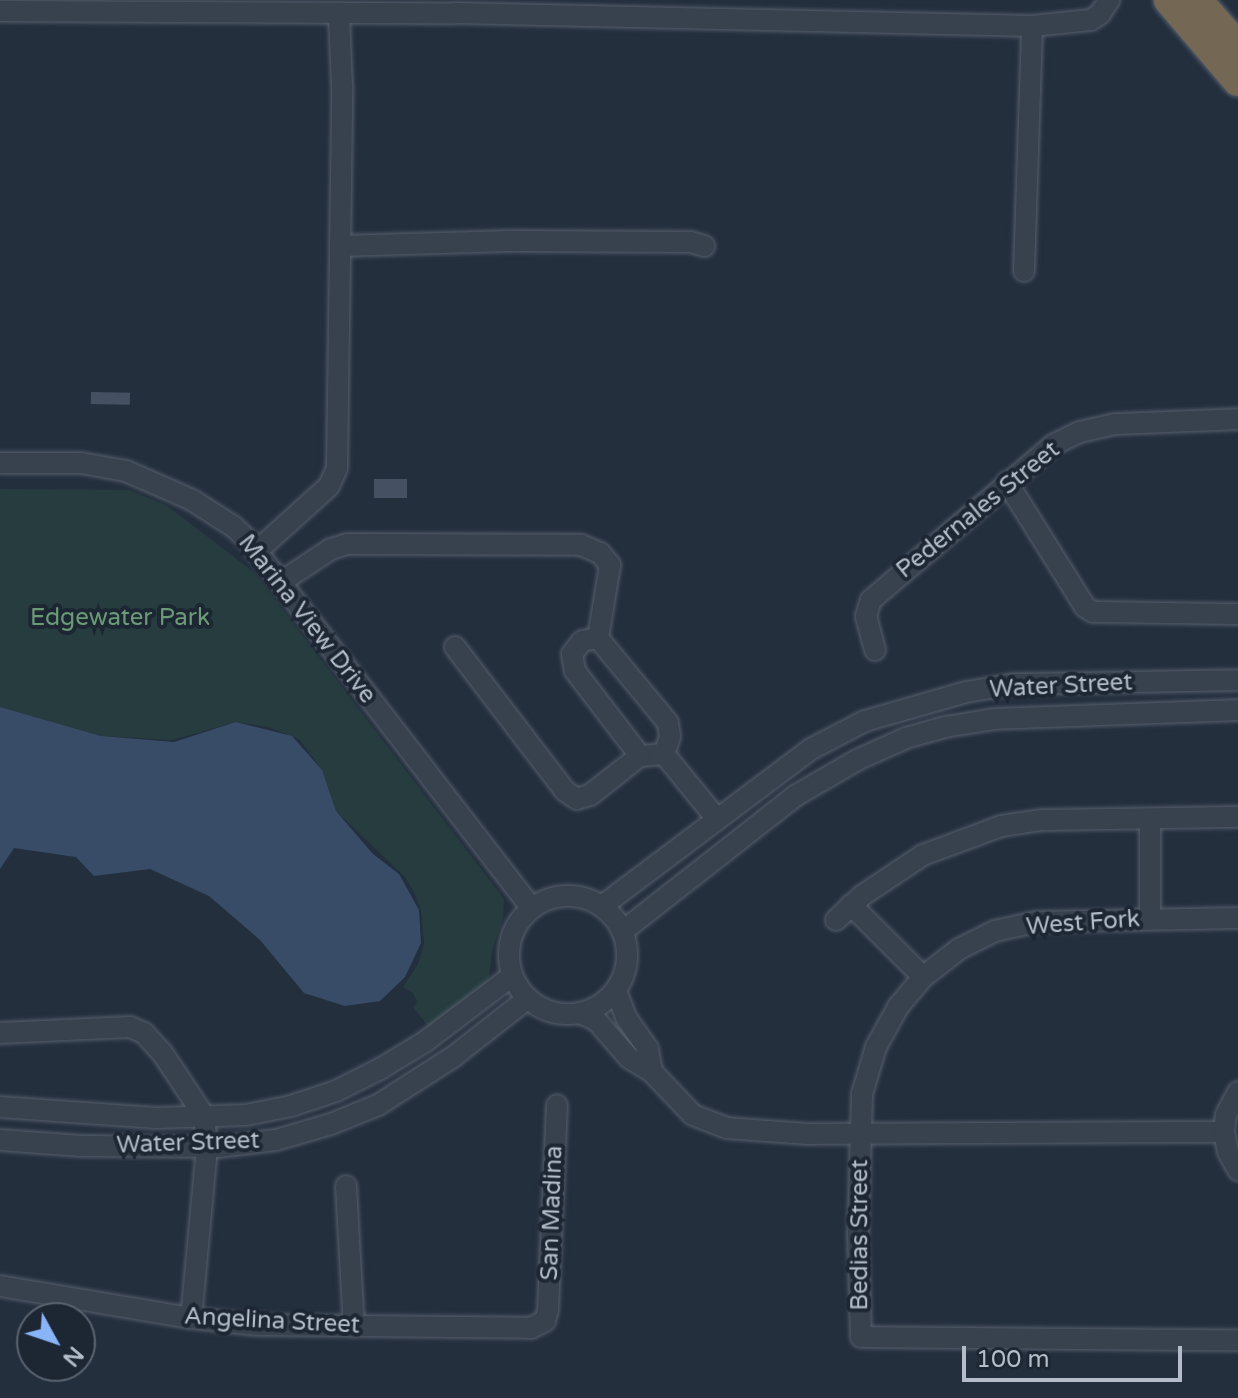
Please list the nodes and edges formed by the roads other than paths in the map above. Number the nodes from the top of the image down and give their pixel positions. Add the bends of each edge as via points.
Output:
1 (1109, 0) edge
2 (1169, 0) edge
3 (1197, 0) edge
4 (0, 11) edge
5 (339, 15) junction
6 (1032, 26) junction
7 (1238, 47) edge
8 (1238, 81) edge
9 (340, 246) junction
10 (704, 246) dead end
11 (1024, 271) dead end
12 (1238, 419) edge
13 (0, 463) edge
14 (1007, 482) junction
15 (257, 551) junction
16 (281, 582) junction
17 (1238, 614) edge
18 (598, 638) junction
19 (455, 647) dead end
20 (875, 650) dead end
21 (1238, 680) edge
22 (1238, 710) edge
23 (664, 754) junction
24 (640, 756) junction
25 (721, 817) junction
26 (1238, 817) edge
27 (1150, 820) junction
28 (743, 838) junction
29 (851, 905) junction
30 (602, 906) junction
31 (531, 908) junction
32 (1150, 918) junction
33 (1238, 918) edge
34 (836, 920) dead end
35 (623, 931) junction
36 (512, 976) junction
37 (923, 977) junction
38 (616, 991) junction
39 (527, 999) junction
40 (580, 1013) junction
41 (0, 1033) edge
42 (652, 1072) junction
43 (1238, 1092) edge
44 (557, 1105) dead end
45 (0, 1107) edge
46 (204, 1116) junction
47 (1224, 1132) junction
48 (861, 1133) junction
49 (0, 1140) edge
50 (207, 1147) junction
51 (1238, 1170) edge
52 (346, 1186) dead end
53 (0, 1286) edge
54 (191, 1318) junction
55 (545, 1321) joint
56 (354, 1327) junction
57 (1238, 1340) edge

1 - 6 street via 1091,20
2 - 8 highway
3 - 7 highway
4 - 5 street
5 - 6 street via 471,13
5 - 9 street
6 - 11 street
9 - 10 street via 509,241
9 - 15 street via 337,468 329,486
12 - 14 street, Pedernales Street via 1115,424 1080,432 1053,445
13 - 15 street, Marina View Drive via 81,463 140,476 214,513
14 - 17 street via 1093,612
14 - 20 street, Pedernales Street via 871,600 866,616
15 - 16 street, Marina View Drive
16 - 18 street via 347,544 581,545 600,553 610,565
16 - 31 street, Marina View Drive
18 - 23 street via 668,723
18 - 24 street via 582,641 572,654 575,671
19 - 24 street via 565,791 577,799 590,795
21 - 25 street, Water Street via 1015,684 916,704 865,721 811,749
22 - 28 street, Water Street via 1053,715 945,727 857,760 795,796
23 - 24 street
23 - 25 street
25 - 28 street
25 - 30 street, Water Street
26 - 27 street
27 - 29 street via 1041,820 1001,826 923,855
27 - 32 street
28 - 35 street, Water Street
29 - 34 street
29 - 37 street
30 - 31 street via 574,895
30 - 35 street
31 - 36 street via 510,939
32 - 33 street, West Fork
32 - 37 street, West Fork via 1072,919 995,931 959,949
35 - 38 street via 627,962
36 - 39 street
36 - 46 street, Water Street via 426,1041 336,1091 246,1115
37 - 48 street, West Fork via 898,1007 876,1047 862,1094
38 - 40 street
38 - 42 street via 648,1049
39 - 40 street via 561,1014
39 - 50 street, Water Street via 453,1057 378,1105 276,1140
40 - 42 street via 596,1020 629,1058
41 - 46 street via 130,1027 144,1033 163,1054
42 - 48 street via 693,1115 727,1128
43 - 47 street
44 - 55 street, San Madina
45 - 46 street, Water Street via 157,1118
46 - 50 street
47 - 48 street
47 - 51 street
48 - 57 street, Bedias Street via 861,1337
49 - 50 street, Water Street
50 - 54 street
52 - 56 street
53 - 54 street, Angelina Street
54 - 56 street, Angelina Street
55 - 56 street, Angelina Street via 531,1328

